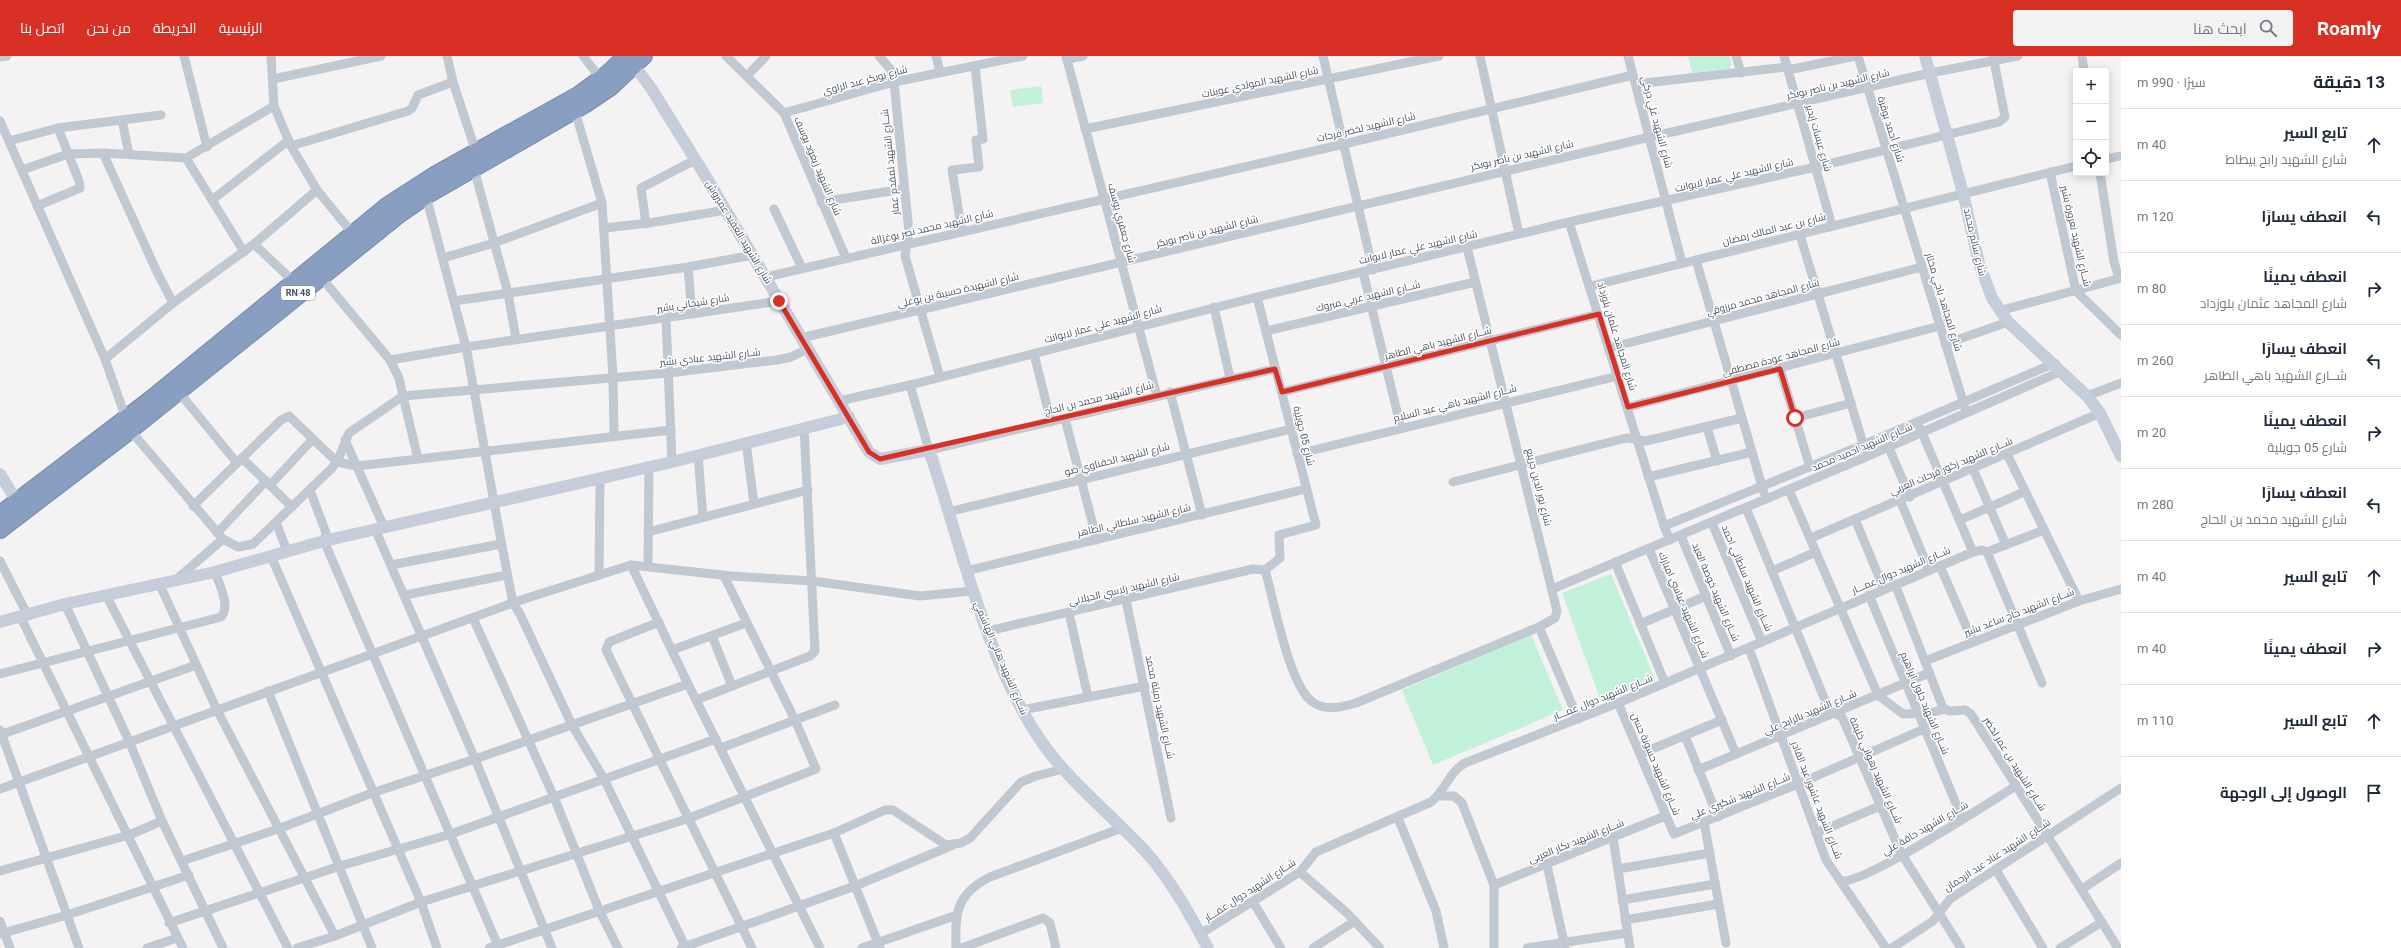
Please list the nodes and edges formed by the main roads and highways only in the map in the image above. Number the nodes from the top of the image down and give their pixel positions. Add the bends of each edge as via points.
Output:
1 (628, 63) edge
2 (281, 300) junction
3 (128, 424) junction
4 (1, 522) edge

1 - 2 highway, RN 48 via 602,94 575,112 426,196 320,276
1 - 2 highway, RN 48 via 578,95 394,201 294,282
2 - 3 highway, RN 48
2 - 3 highway, RN 48 via 178,391
3 - 4 highway, RN 48

